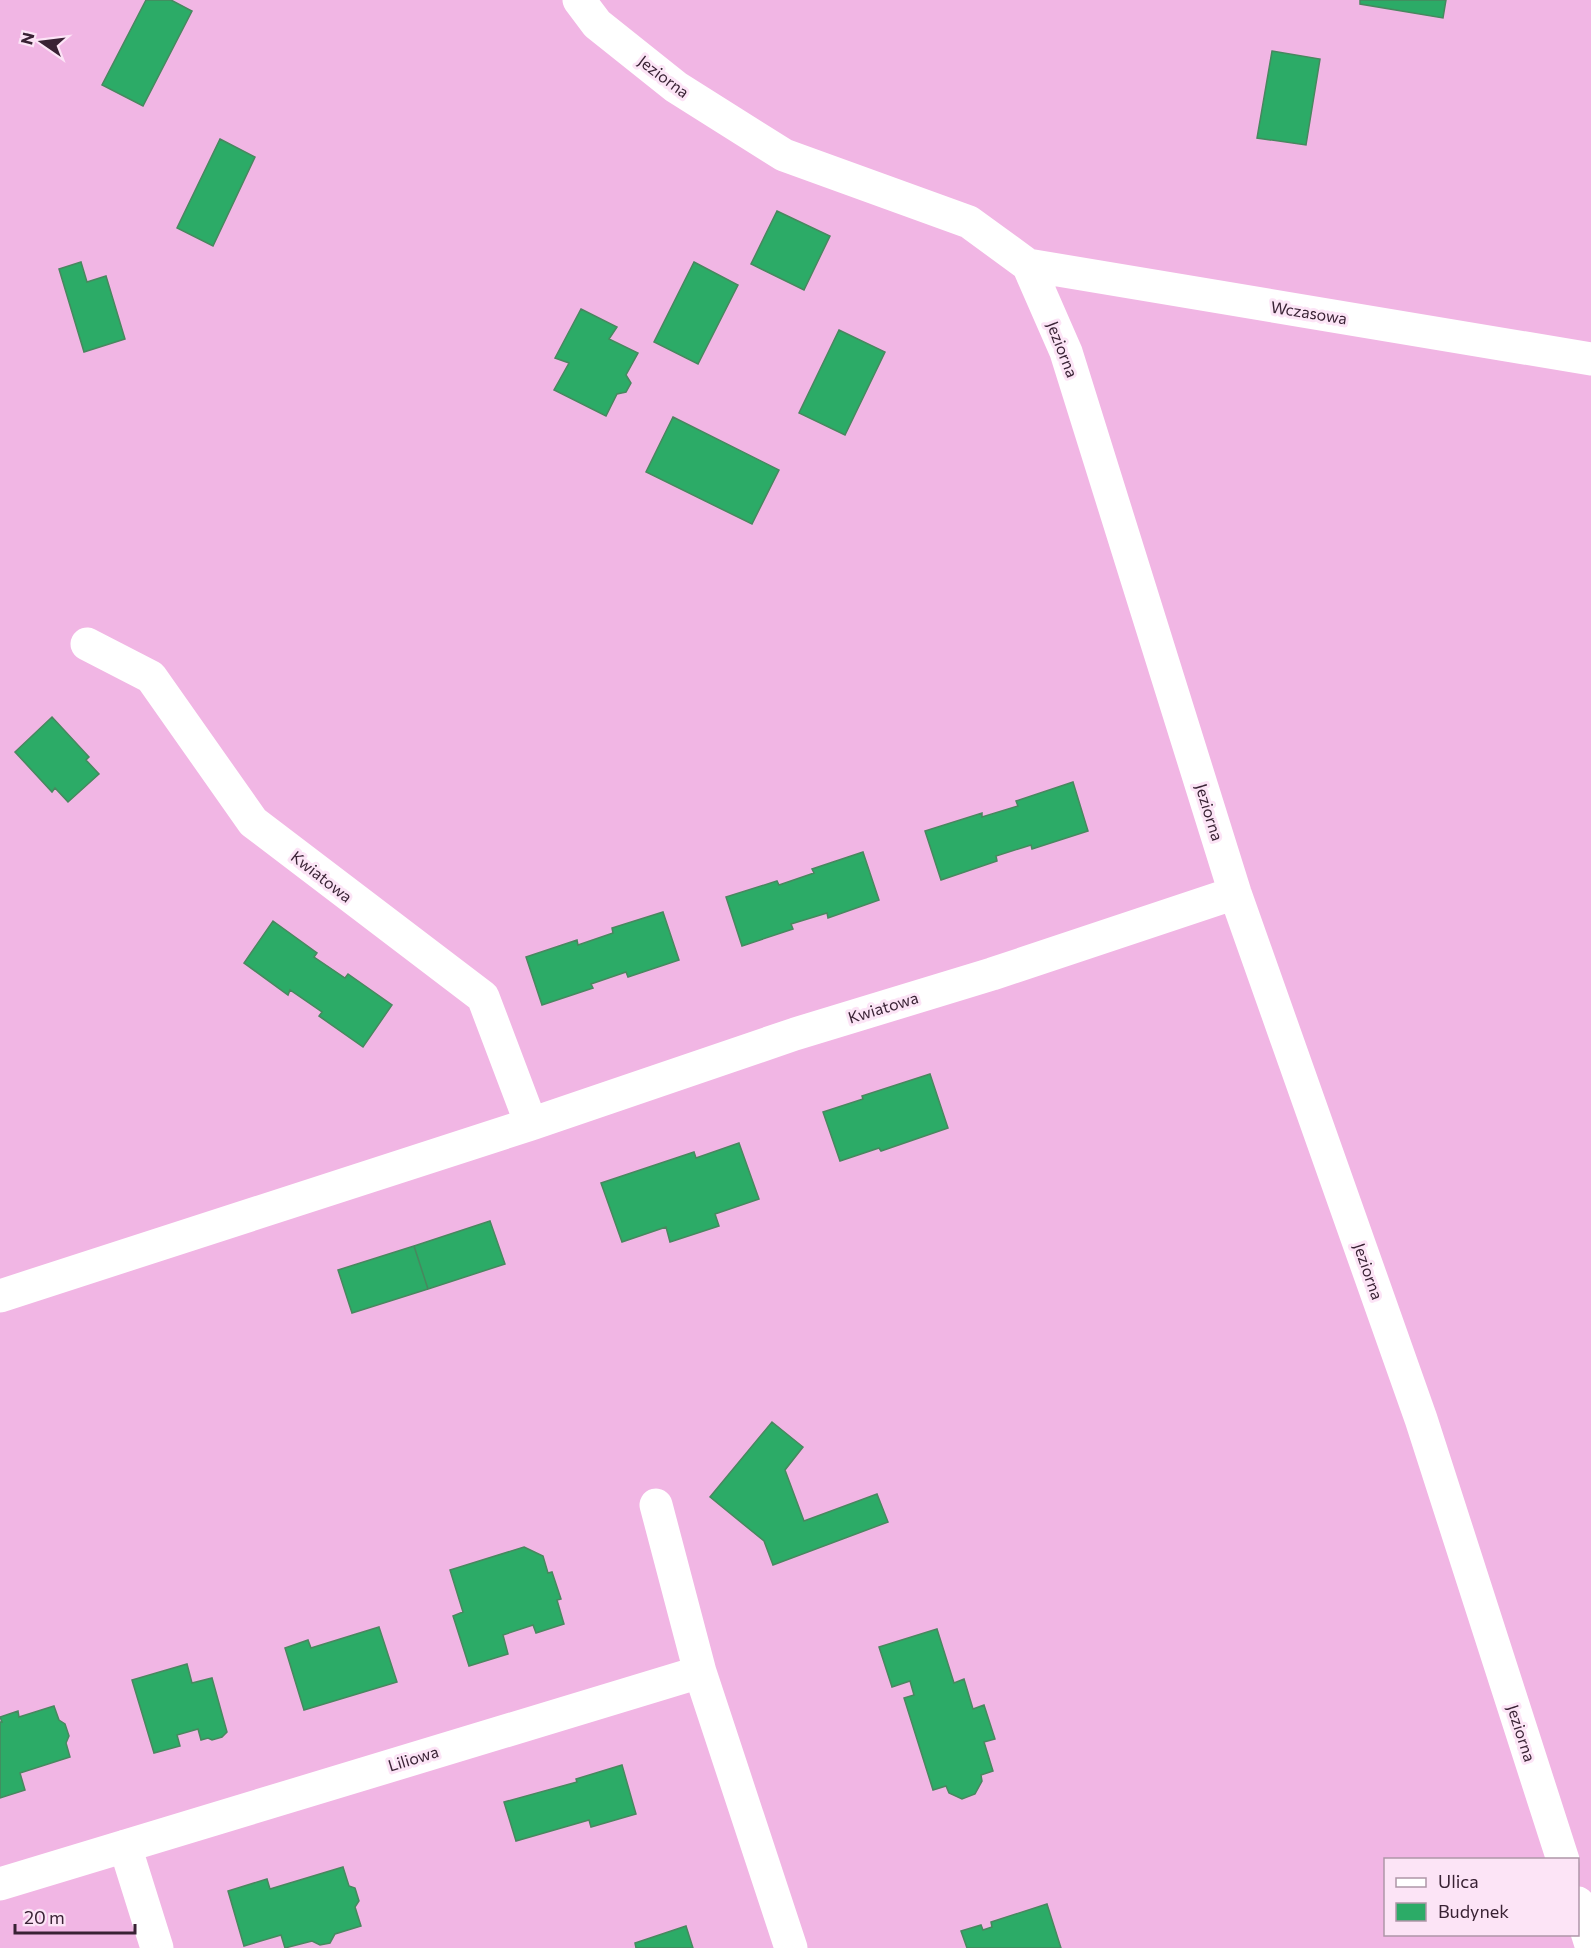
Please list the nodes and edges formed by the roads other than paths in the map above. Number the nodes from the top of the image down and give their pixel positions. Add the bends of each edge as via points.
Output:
1 (579, 0) edge
2 (1028, 265) junction
3 (1591, 359) edge
4 (87, 644) dead end
5 (1235, 893) junction
6 (531, 1124) junction
7 (0, 1296) edge
8 (656, 1505) dead end
9 (700, 1672) junction
10 (125, 1846) junction
11 (1562, 1858) edge
12 (0, 1884) edge
13 (1579, 1906) edge
14 (1591, 1945) edge
15 (157, 1948) edge
16 (791, 1948) edge

1 - 2 street, Jeziorna via 597,24 676,87 784,155 969,222
2 - 3 street, Wczasowa
2 - 5 street, Jeziorna via 1066,352
4 - 6 street, Kwiatowa via 151,677 253,822 483,997
5 - 6 street, Kwiatowa via 795,1034
5 - 11 street, Jeziorna via 1421,1419
6 - 7 street, Kwiatowa
8 - 9 street
9 - 10 street, Liliowa
9 - 16 street
10 - 12 street, Liliowa
10 - 15 street
13 - 14 street

